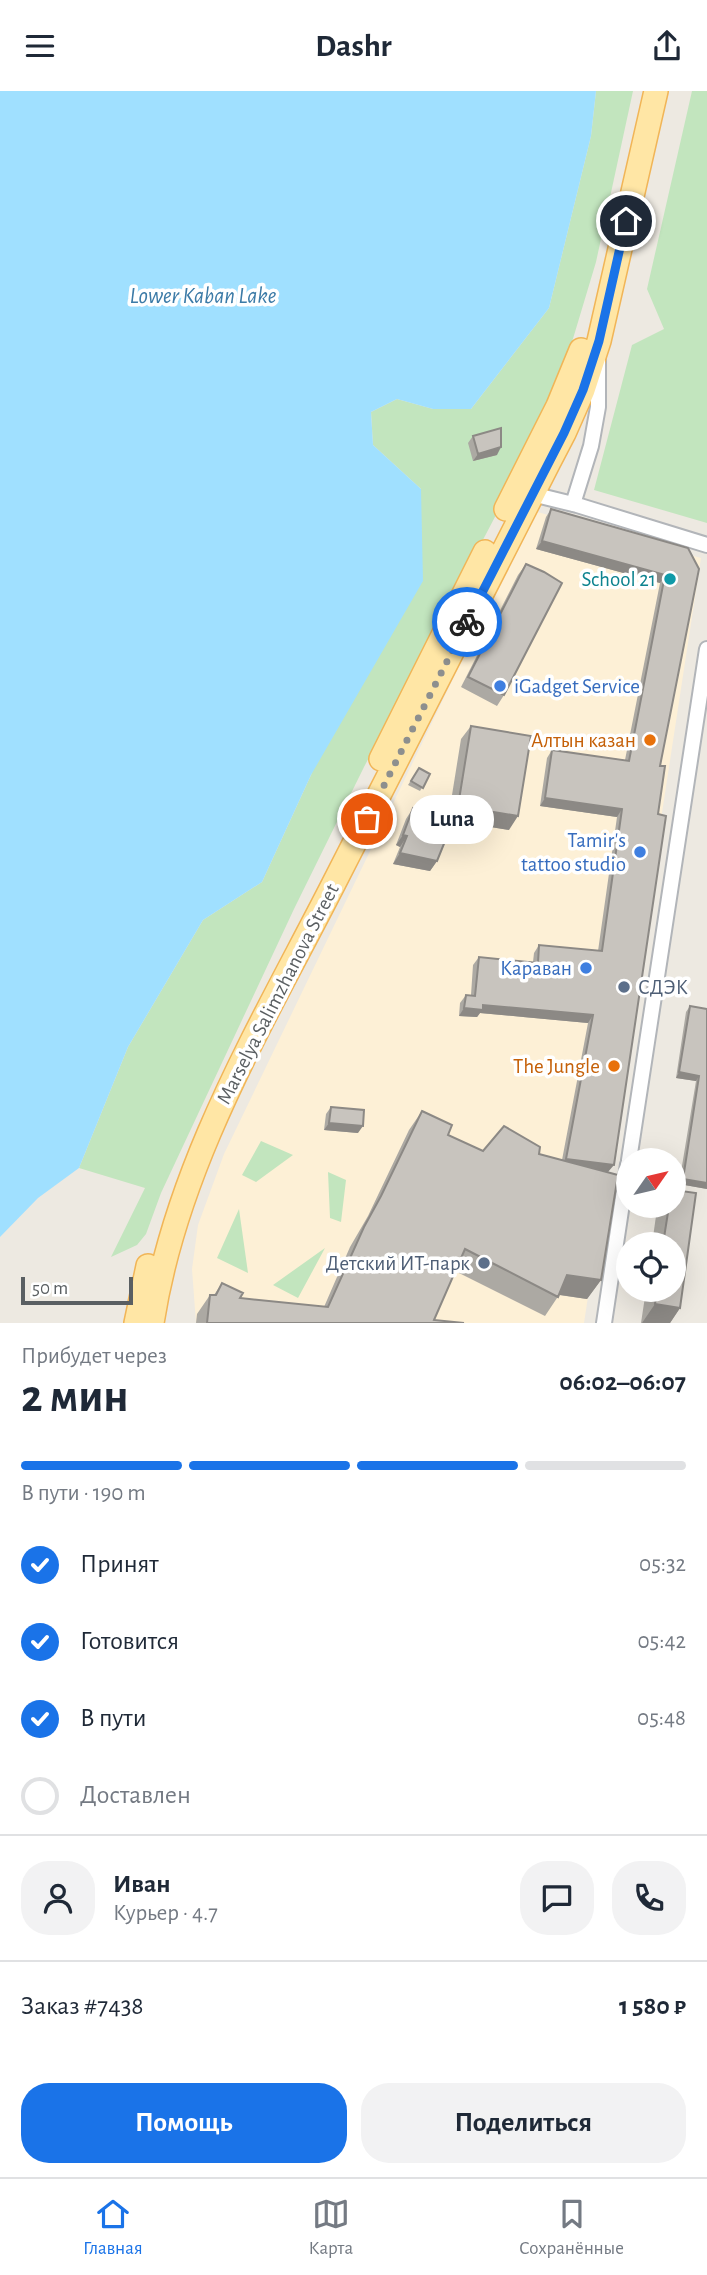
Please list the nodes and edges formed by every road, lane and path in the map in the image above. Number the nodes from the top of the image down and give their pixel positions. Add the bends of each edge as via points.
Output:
1 (641, 91) edge
2 (656, 91) edge
3 (599, 341) junction
4 (532, 494) junction
5 (573, 504) junction
6 (707, 545) edge
7 (707, 649) edge
8 (631, 1148) edge
9 (620, 1218) edge
10 (135, 1323) edge
11 (152, 1323) edge
12 (604, 1323) edge

1 - 10 main road via 578,360 206,1105 150,1259
2 - 3 main road, Marselya Salimzhanova Street
3 - 4 main road, Marselya Salimzhanova Street via 583,390
3 - 5 street via 598,407
4 - 5 street
4 - 11 main road, Marselya Salimzhanova Street via 230,1089 165,1256
5 - 6 street
7 - 8 street
9 - 12 street

